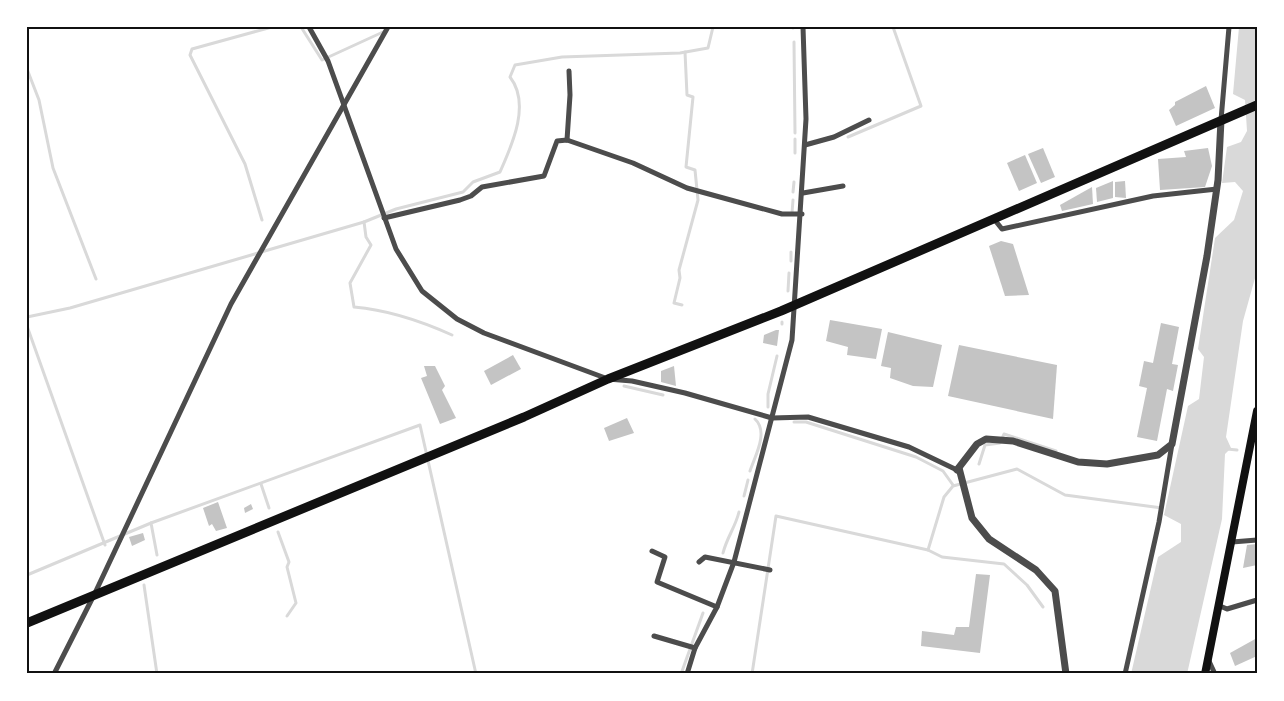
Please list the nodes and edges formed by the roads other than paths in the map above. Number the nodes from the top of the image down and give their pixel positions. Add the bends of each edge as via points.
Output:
1 (309, 27) edge
2 (388, 27) edge
3 (803, 27) edge
4 (1229, 27) edge
5 (568, 71) dead end
6 (344, 103) junction
7 (1257, 105) edge
8 (1224, 118) junction
9 (868, 120) dead end
10 (567, 140) junction
11 (805, 145) junction
12 (843, 186) dead end
13 (1217, 189) junction
14 (803, 194) junction
15 (802, 214) junction
16 (384, 218) junction
17 (993, 219) junction
18 (794, 305) junction
19 (608, 379) junction
20 (1257, 411) edge
21 (772, 418) junction
22 (1172, 444) junction
23 (958, 469) junction
24 (1257, 540) edge
25 (1233, 542) junction
26 (652, 551) dead end
27 (699, 562) dead end
28 (734, 562) junction
29 (767, 570) dead end
30 (95, 593) junction
31 (1257, 600) edge
32 (1220, 606) junction
33 (717, 607) junction
34 (27, 623) edge
35 (654, 636) dead end
36 (695, 648) junction
37 (1208, 659) junction
38 (54, 674) edge
39 (687, 674) edge
40 (1066, 674) edge
41 (1125, 674) edge
42 (1205, 674) edge
43 (1215, 674) edge

1 - 6 street
2 - 6 street
3 - 11 street
4 - 8 street
5 - 10 street
6 - 16 street
6 - 30 street via 231,304
7 - 8 highway
8 - 13 street
8 - 17 highway
9 - 11 street via 834,137
10 - 15 street via 633,163 687,188 773,212
10 - 16 street via 557,141 544,176 482,187 460,200
11 - 14 street
12 - 14 street
13 - 17 street via 1153,196 1002,229
13 - 22 street
14 - 15 street
15 - 18 street
16 - 19 street via 396,249 422,291 457,319 483,333
17 - 18 highway
18 - 19 highway
18 - 21 street via 792,340
19 - 21 street via 686,393
19 - 30 highway
20 - 25 main road
21 - 23 street via 808,417 909,447
21 - 28 street
22 - 23 street via 1158,455 1107,464 1078,462 1013,441 986,439 977,444
22 - 41 street
23 - 40 street via 972,518 989,538 1036,570 1055,591
24 - 25 street
25 - 32 main road
26 - 33 street via 665,557 657,582
27 - 28 street via 705,557
28 - 29 street
28 - 33 street
30 - 34 highway
30 - 38 street
31 - 32 street via 1227,609
32 - 37 main road
33 - 36 street
35 - 36 street
36 - 39 street
37 - 42 main road
37 - 43 street

